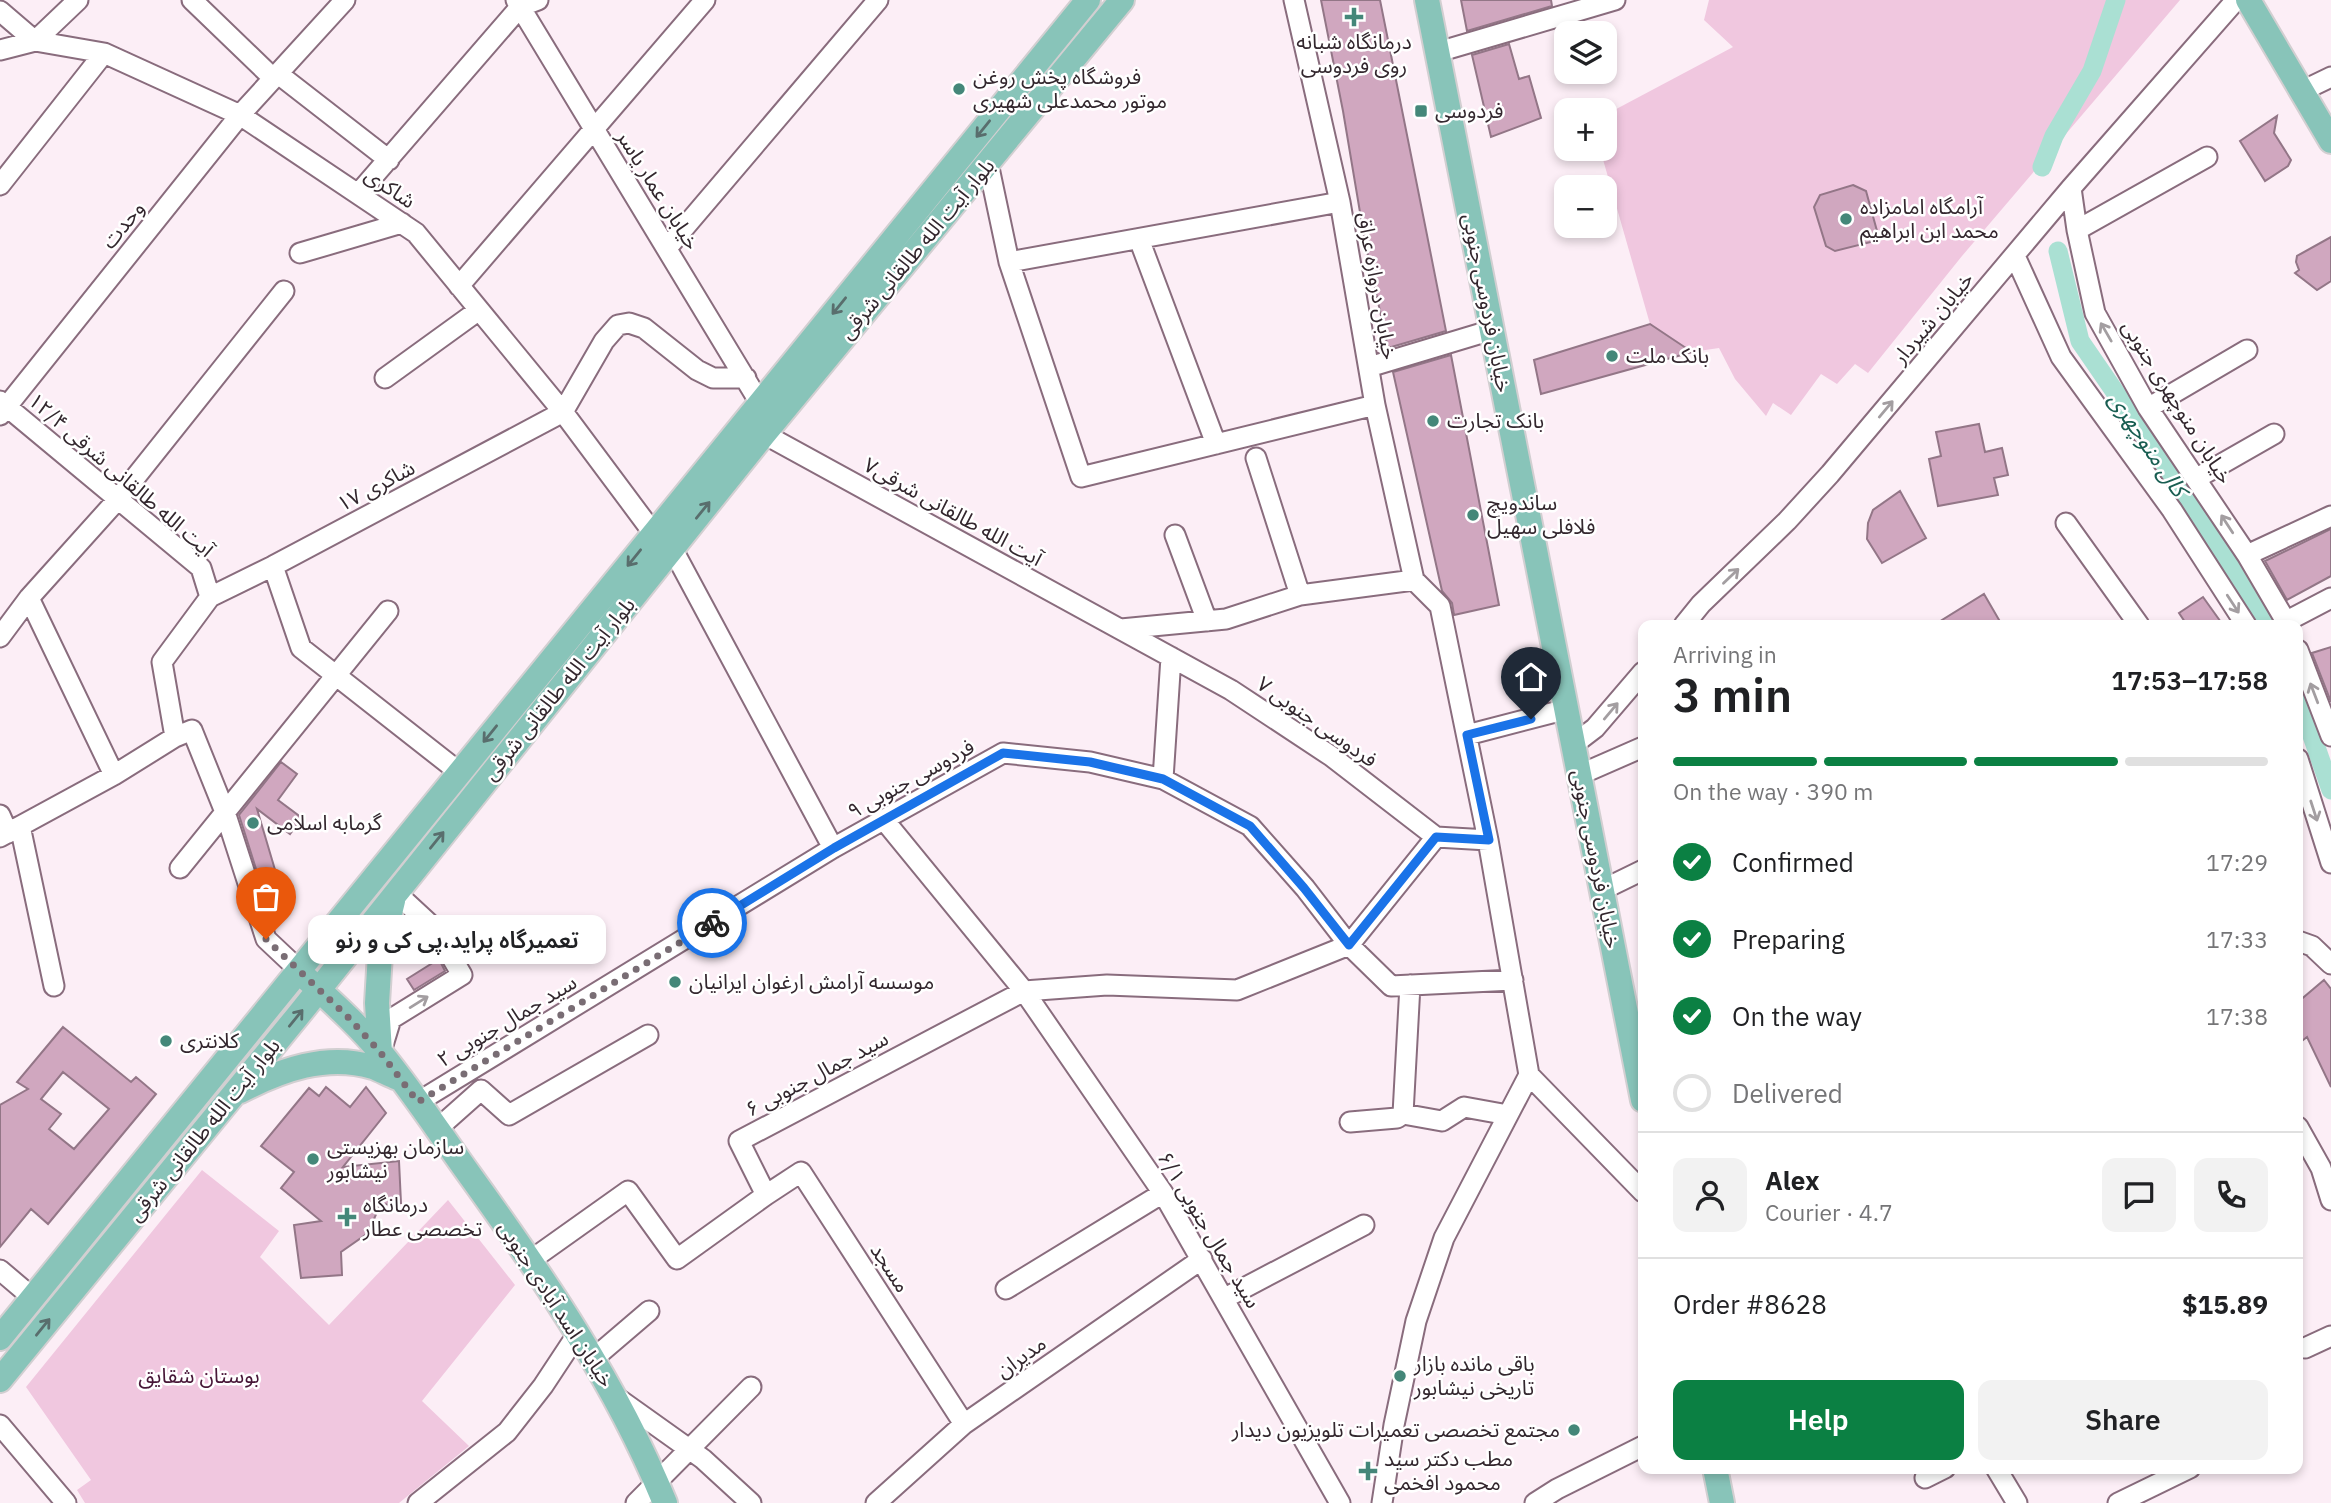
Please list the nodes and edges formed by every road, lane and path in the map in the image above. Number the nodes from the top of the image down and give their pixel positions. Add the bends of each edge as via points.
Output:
1 (78, 0) edge
2 (192, 0) edge
3 (345, 0) edge
4 (705, 0) edge
5 (878, 0) edge
6 (1088, 0) edge
7 (1122, 0) edge
8 (1294, 0) edge
9 (1427, 0) edge
10 (1615, 0) edge
11 (2236, 0) edge
12 (2248, 0) edge
13 (525, 3) edge
14 (0, 11) edge
15 (35, 41) junction
16 (0, 50) edge
17 (1438, 52) junction
18 (104, 53) junction
19 (275, 75) junction
20 (2331, 78) edge
21 (2302, 91) junction
22 (240, 115) junction
23 (593, 128) junction
24 (2331, 141) edge
25 (2207, 157) dead end
26 (389, 160) junction
27 (988, 163) junction
28 (0, 185) edge
29 (2071, 187) junction
30 (358, 194) junction
31 (1340, 202) junction
32 (402, 223) junction
33 (2077, 230) junction
34 (1139, 239) junction
35 (667, 248) junction
36 (300, 253) dead end
37 (2015, 256) junction
38 (1009, 262) junction
39 (459, 285) junction
40 (284, 291) dead end
41 (479, 310) junction
42 (1492, 330) junction
43 (2247, 350) dead end
44 (1369, 367) junction
45 (385, 378) dead end
46 (746, 378) junction
47 (760, 403) junction
48 (1375, 405) junction
49 (2, 408) edge
50 (2148, 408) junction
51 (563, 412) junction
52 (764, 434) junction
53 (2274, 434) dead end
54 (1216, 444) junction
55 (1256, 458) dead end
56 (2197, 478) junction
57 (118, 499) junction
58 (2331, 516) edge
59 (2066, 523) dead end
60 (1175, 535) dead end
61 (663, 541) junction
62 (2247, 555) junction
63 (273, 566) junction
64 (1414, 580) junction
65 (1300, 594) junction
66 (210, 597) junction
67 (29, 598) junction
68 (2331, 598) edge
69 (388, 611) dead end
70 (1688, 620) edge
71 (2135, 620) edge
72 (2243, 620) edge
73 (2285, 620) edge
74 (2292, 620) edge
75 (1207, 621) junction
76 (1121, 629) junction
77 (0, 637) edge
78 (1171, 657) junction
79 (2303, 662) edge
80 (335, 676) junction
81 (1638, 678) edge
82 (1567, 709) junction
83 (2330, 728) edge
84 (1467, 735) junction
85 (175, 737) junction
86 (1573, 744) junction
87 (1638, 749) edge
88 (459, 772) junction
89 (114, 775) junction
90 (1579, 775) junction
91 (2303, 775) edge
92 (1163, 779) junction
93 (225, 812) junction
94 (884, 820) junction
95 (7, 828) edge
96 (1436, 837) junction
97 (1489, 840) junction
98 (834, 848) junction
99 (2331, 863) edge
100 (180, 868) dead end
101 (1638, 872) edge
102 (1602, 890) junction
103 (395, 892) junction
104 (2303, 943) edge
105 (1349, 945) junction
106 (2331, 964) edge
107 (300, 971) junction
108 (1513, 980) junction
109 (1410, 985) junction
110 (54, 986) dead end
111 (318, 989) junction
112 (1024, 990) junction
113 (648, 1035) dead end
114 (380, 1052) junction
115 (1638, 1074) edge
116 (1529, 1075) junction
117 (402, 1080) junction
118 (232, 1095) junction
119 (418, 1102) junction
120 (1404, 1114) junction
121 (1508, 1115) junction
122 (1350, 1122) dead end
123 (436, 1129) junction
124 (2303, 1136) edge
125 (1638, 1187) edge
126 (1163, 1193) junction
127 (766, 1195) junction
128 (2331, 1200) edge
129 (1364, 1225) dead end
130 (1202, 1259) junction
131 (531, 1260) junction
132 (0, 1270) edge
133 (1006, 1289) dead end
134 (33, 1298) junction
135 (1225, 1298) junction
136 (649, 1311) dead end
137 (578, 1333) junction
138 (2331, 1336) edge
139 (0, 1338) edge
140 (2305, 1348) dead end
141 (594, 1358) junction
142 (0, 1380) edge
143 (751, 1387) dead end
144 (615, 1396) junction
145 (964, 1424) junction
146 (0, 1425) edge
147 (1638, 1448) edge
148 (688, 1449) junction
149 (1717, 1474) edge
150 (1933, 1474) edge
151 (2000, 1474) edge
152 (2178, 1474) edge
153 (1925, 1478) dead end
154 (661, 1493) edge
155 (439, 1497) edge
156 (66, 1503) edge
157 (418, 1503) edge
158 (636, 1503) edge
159 (751, 1503) edge
160 (876, 1503) edge
161 (1340, 1503) edge
162 (1382, 1503) edge
163 (1535, 1503) edge
164 (1722, 1503) edge
165 (2017, 1503) edge
166 (2118, 1503) edge

1 - 15 street
2 - 19 street
3 - 19 street, وحدت
4 - 23 street
5 - 35 street
6 -> 47 main road, بلوار آیت الله طالقانی شرقی
7 - 27 main road, بلوار آیت الله طالقانی شرقی
8 - 31 street, خیابان دروازه عراق
9 - 17 main road, خیابان فردوسی جنوبی
10 - 17 street
11 - 29 street, خیابان شیردار
12 - 21 main road
13 - 23 street, خیابان عمار یاسر
13 - 26 street
14 - 15 street
15 - 16 street
15 - 18 street, شاکری
17 - 42 main road, خیابان فردوسی جنوبی
18 - 22 street, شاکری
18 - 28 street
19 - 22 street, وحدت
19 - 26 street
20 - 21 street
21 - 24 main road
22 - 30 street, شاکری
22 - 49 street, وحدت
23 - 35 street, خیابان عمار یاسر
23 - 39 street
25 - 33 street
26 - 30 street
27 - 38 street
27 - 52 main road, بلوار آیت الله طالقانی شرقی
29 - 33 street, خیابان منوچهری جنوبی
29 - 37 street, خیابان شیردار
30 - 32 street, شاکری
31 - 34 street
31 - 44 street, خیابان دروازه عراق
32 - 36 street
32 - 39 street, شاکری via 416,233
50 -> 33 street, خیابان منوچهری جنوبی via 2095,313
34 - 38 street
34 - 54 street
35 - 46 street, خیابان عمار یاسر
70 -> 37 street, خیابان شیردار via 1821,484
37 -> 72 street via 2061,357 2172,510
38 - 54 street via 1081,477
39 - 41 street, شاکری
40 - 57 street
41 - 45 street
41 - 51 street, شاکری
42 - 44 street
42 - 82 main road, خیابان فردوسی جنوبی
43 - 50 street
44 - 48 street, خیابان دروازه عراق
46 - 47 street, خیابان عمار یاسر
46 - 51 street via 713,378 644,328 624,323 604,341
47 - 61 main road, بلوار آیت الله طالقانی شرقی
48 - 54 street
48 - 64 street, خیابان دروازه عراق
49 - 57 street, آیت الله طالقانی شرقی ۱۲/۴
50 - 56 street, خیابان منوچهری جنوبی
51 - 61 street, شاکری
51 - 63 street, شاکری ۱۷
61 -> 52 main road, بلوار آیت الله طالقانی شرقی
52 - 76 street, آیت الله طالقانی شرقی۷
53 - 56 street
55 - 65 street
62 -> 56 street, خیابان منوچهری جنوبی
57 - 66 street, آیت الله طالقانی شرقی ۱۲/۴ via 201,568
57 - 67 street
58 - 62 street
59 - 71 street
60 - 75 street
61 -> 88 main road, بلوار آیت الله طالقانی شرقی
61 - 98 street, شاکری
103 -> 61 main road, بلوار آیت الله طالقانی شرقی
62 - 73 street, خیابان منوچهری جنوبی
63 - 66 street, شاکری ۱۷
63 - 80 street via 301,648
64 - 65 street
64 - 84 street via 1440,606
65 - 75 street
66 - 85 street via 162,662
67 - 77 street
67 - 89 street
68 - 74 street
69 - 80 street
75 - 76 street
76 - 78 street, فردوسی جنوبی ۷
78 - 92 street
78 - 96 street, فردوسی جنوبی ۷ via 1331,756
83 -> 79 street
80 - 88 street
80 - 93 street
86 -> 81 street via 1595,729
82 - 84 street
82 - 86 main road, خیابان فردوسی جنوبی
84 - 97 street
85 - 89 street
85 - 93 street via 192,730
86 - 90 main road, خیابان فردوسی جنوبی
87 - 90 street
88 - 107 main road, بلوار آیت الله طالقانی شرقی
89 - 95 street
90 - 102 main road, خیابان فردوسی جنوبی
91 -> 99 street
92 - 94 street, فردوسی جنوبی ۹ via 1090,762 1003,753
92 - 105 street, فردوسی جنوبی ۹ via 1250,826
93 - 100 street
93 - 107 street via 266,939
94 - 98 street, فردوسی جنوبی ۹
94 - 112 street, سید جمال جنوبی ۶/۱
95 - 110 street
96 - 97 street
96 - 105 street
97 - 108 street
98 - 119 street, سید جمال جنوبی ۲
101 - 102 street
102 - 115 main road, خیابان فردوسی جنوبی
103 - 111 main road, بلوار آیت الله طالقانی شرقی
103 - 114 main road via 380,954
114 -> 103 street via 391,1019 461,975 435,929
104 - 106 street
105 - 109 street, فردوسی جنوبی ۹ via 1391,986
105 - 112 street via 1237,990 1107,985
107 - 111 main road, خیابان اسد آبادی جنوبی
107 - 134 main road, بلوار آیت الله طالقانی شرقی
108 - 109 street, فردوسی جنوبی ۹
108 - 116 street
109 - 120 street
111 - 114 main road, خیابان اسد آبادی جنوبی
118 -> 111 main road, بلوار آیت الله طالقانی شرقی
112 - 126 street, سید جمال جنوبی ۶/۱
112 - 127 street, سید جمال جنوبی ۶ via 739,1141
113 - 123 street via 509,1115 481,1090
114 - 117 main road, خیابان اسد آبادی جنوبی
116 - 121 street
116 - 125 street
117 - 118 main road via 373,1067 318,1063 268,1076
117 - 119 main road, خیابان اسد آبادی جنوبی
142 -> 118 main road, بلوار آیت الله طالقانی شرقی
119 - 123 main road, خیابان اسد آبادی جنوبی
120 - 121 street via 1442,1121 1464,1107
120 - 122 street
121 - 162 street via 1444,1238 1416,1321
123 - 131 main road, خیابان اسد آبادی جنوبی
124 - 128 street via 2321,1168
126 - 130 street, سید جمال جنوبی ۶/۱
126 - 133 street
127 - 131 street via 677,1259 628,1191
127 - 145 street, مسجد via 801,1172
129 - 135 street
130 - 135 street, سید جمال جنوبی ۶/۱
130 - 145 street, مدیران
131 - 137 main road, خیابان اسد آبادی جنوبی
132 - 134 street
134 - 139 main road, بلوار آیت الله طالقانی شرقی
135 - 161 street, سید جمال جنوبی ۶/۱
136 - 141 street
137 - 141 main road, خیابان اسد آبادی جنوبی
137 - 155 street via 507,1432
138 - 140 street
141 - 144 main road, خیابان اسد آبادی جنوبی
143 - 148 street
144 - 148 street
144 - 154 main road, خیابان اسد آبادی جنوبی
145 - 160 street, مدیران
146 - 156 street
147 - 163 street
148 - 154 street
148 - 159 street
149 - 164 main road
150 - 153 street
151 - 165 street
152 - 166 street
154 - 158 street
155 - 157 street

